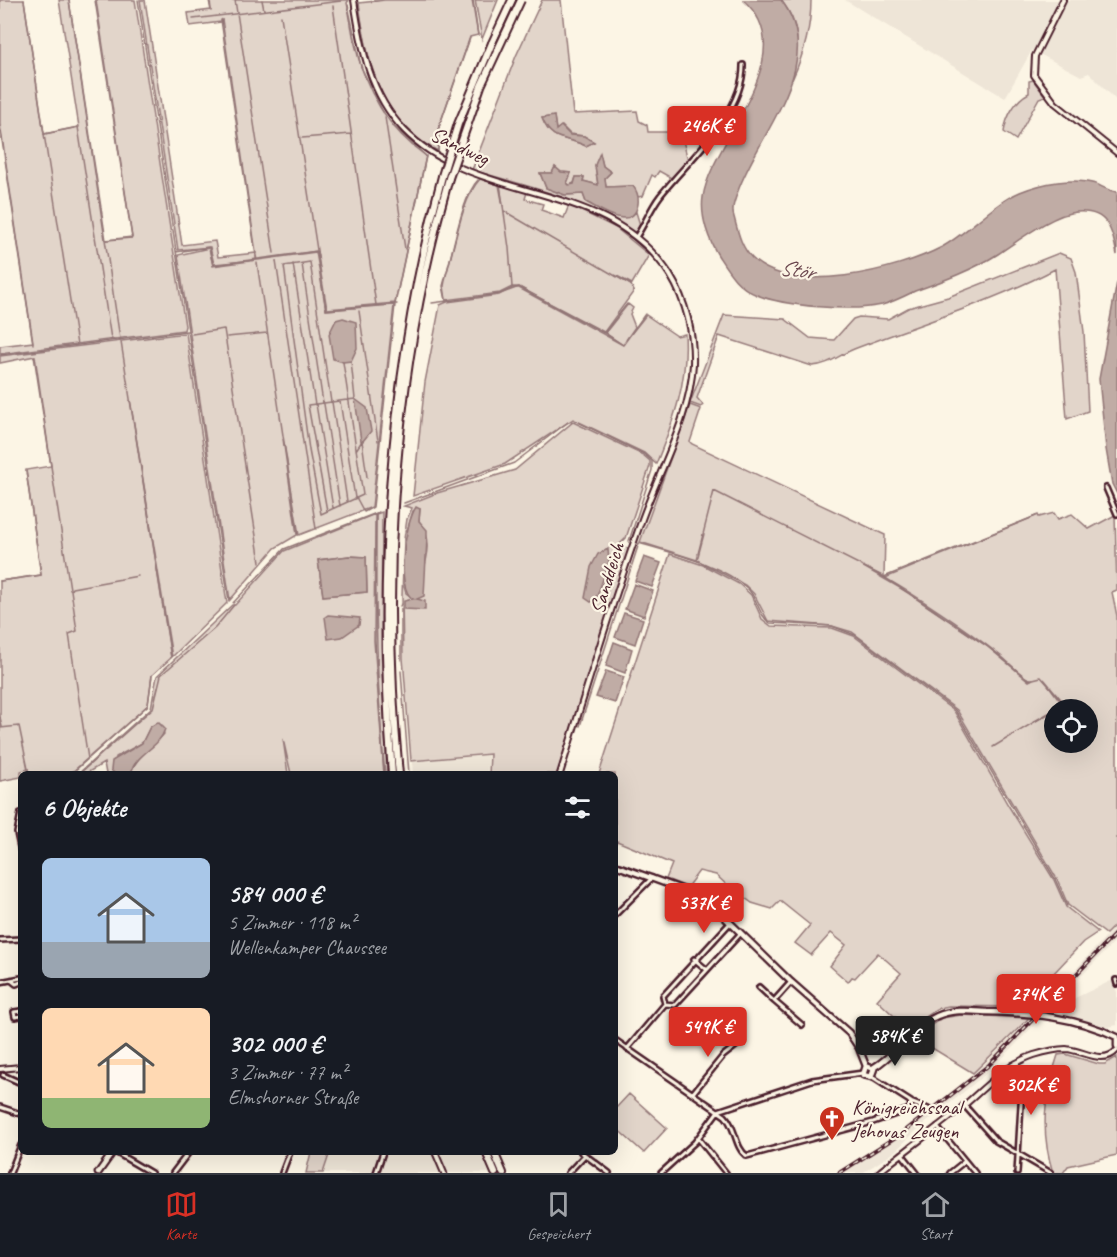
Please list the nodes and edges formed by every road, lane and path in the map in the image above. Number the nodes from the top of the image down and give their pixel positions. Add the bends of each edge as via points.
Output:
1 (354, 0) edge
2 (512, 0) edge
3 (521, 0) edge
4 (1063, 0) edge
5 (743, 65) dead end
6 (1117, 153) edge
7 (445, 177) junction
8 (636, 237) junction
9 (689, 393) joint
10 (1106, 488) dead end
11 (1117, 514) edge
12 (392, 771) edge
13 (399, 771) edge
14 (561, 771) edge
15 (618, 867) edge
16 (652, 878) junction
17 (618, 912) edge
18 (729, 923) junction
19 (741, 934) junction
20 (18, 939) edge
21 (0, 940) edge
22 (694, 959) junction
23 (705, 969) junction
24 (18, 979) edge
25 (11, 980) junction
26 (0, 982) edge
27 (791, 982) junction
28 (18, 983) edge
29 (759, 987) dead end
30 (774, 1001) junction
31 (665, 1005) junction
32 (802, 1025) dead end
33 (1117, 1038) edge
34 (618, 1042) edge
35 (741, 1042) dead end
36 (1117, 1048) edge
37 (627, 1049) junction
38 (1013, 1065) junction
39 (866, 1066) junction
40 (18, 1068) edge
41 (873, 1068) junction
42 (0, 1069) edge
43 (863, 1073) junction
44 (3, 1074) dead end
45 (872, 1077) junction
46 (18, 1082) edge
47 (692, 1093) junction
48 (911, 1102) junction
49 (964, 1105) junction
50 (0, 1107) edge
51 (928, 1109) dead end
52 (718, 1111) junction
53 (18, 1113) edge
54 (937, 1127) junction
55 (698, 1138) junction
56 (1018, 1152) junction
57 (18, 1153) edge
58 (902, 1154) junction
59 (112, 1155) edge
60 (119, 1155) edge
61 (187, 1155) edge
62 (289, 1155) edge
63 (382, 1155) edge
64 (436, 1155) edge
65 (487, 1155) edge
66 (495, 1155) edge
67 (585, 1155) joint
68 (965, 1161) junction
69 (10, 1173) edge
70 (98, 1173) edge
71 (151, 1173) edge
72 (173, 1173) edge
73 (282, 1173) edge
74 (376, 1173) edge
75 (444, 1173) edge
76 (495, 1173) edge
77 (503, 1173) edge
78 (570, 1173) edge
79 (609, 1173) edge
80 (661, 1173) edge
81 (726, 1173) edge
82 (878, 1173) edge
83 (917, 1173) edge
84 (950, 1173) edge
85 (975, 1173) edge
86 (1017, 1173) edge
87 (1051, 1173) edge

1 - 8 street, Sandweg via 364,57 375,88 396,122 420,144 463,168 589,209
2 - 7 highway, bridge via 474,82
3 - 7 highway, bridge
4 - 6 street via 1035,56 1034,75 1055,103
5 - 8 street via 738,89 725,115 660,196
7 - 12 highway via 408,322 392,440 386,549
7 - 13 highway via 424,274 400,440 392,626
8 - 9 street, Sandweg via 664,266 684,305 692,341
9 - 14 street, Sanddeich via 639,525
10 - 11 street
15 - 16 main road
16 - 17 street
16 - 18 main road via 700,897
18 - 19 main road
18 - 22 street
19 - 23 street
19 - 27 main road
20 - 21 street
22 - 23 street
22 - 31 street via 663,996
23 - 31 street via 675,1005
24 - 25 street
25 - 26 street
25 - 28 street
27 - 30 street
27 - 39 main road via 849,1033
29 - 30 street
30 - 32 street
31 - 37 street
33 - 36 main road
33 - 41 main road via 1095,1027 1048,1015 958,1011 923,1024
34 - 37 street
35 - 47 street via 723,1056
36 - 38 street via 1111,1056 1102,1058 1058,1049
37 - 47 street
38 - 49 street
38 - 56 street via 1022,1083
39 - 41 main road
39 - 43 main road
40 - 42 street
41 - 45 main road
43 - 45 main road
43 - 52 street via 812,1080
44 - 46 street
45 - 48 street
47 - 52 street
48 - 51 street
48 - 52 street via 909,1110 898,1114 749,1156 741,1151 731,1123
49 - 54 street
49 - 56 street via 996,1141
50 - 53 street
52 - 55 street
54 - 58 street
54 - 68 street
55 - 80 street
55 - 81 street
56 - 86 street
56 - 87 street
57 - 69 street
58 - 82 street
58 - 83 street
59 - 70 main road
60 - 71 street
61 - 72 street
62 - 73 street
63 - 74 street
64 - 75 street
65 - 76 highway
66 - 77 highway
67 - 78 street
67 - 79 street
68 - 84 street
68 - 85 street

